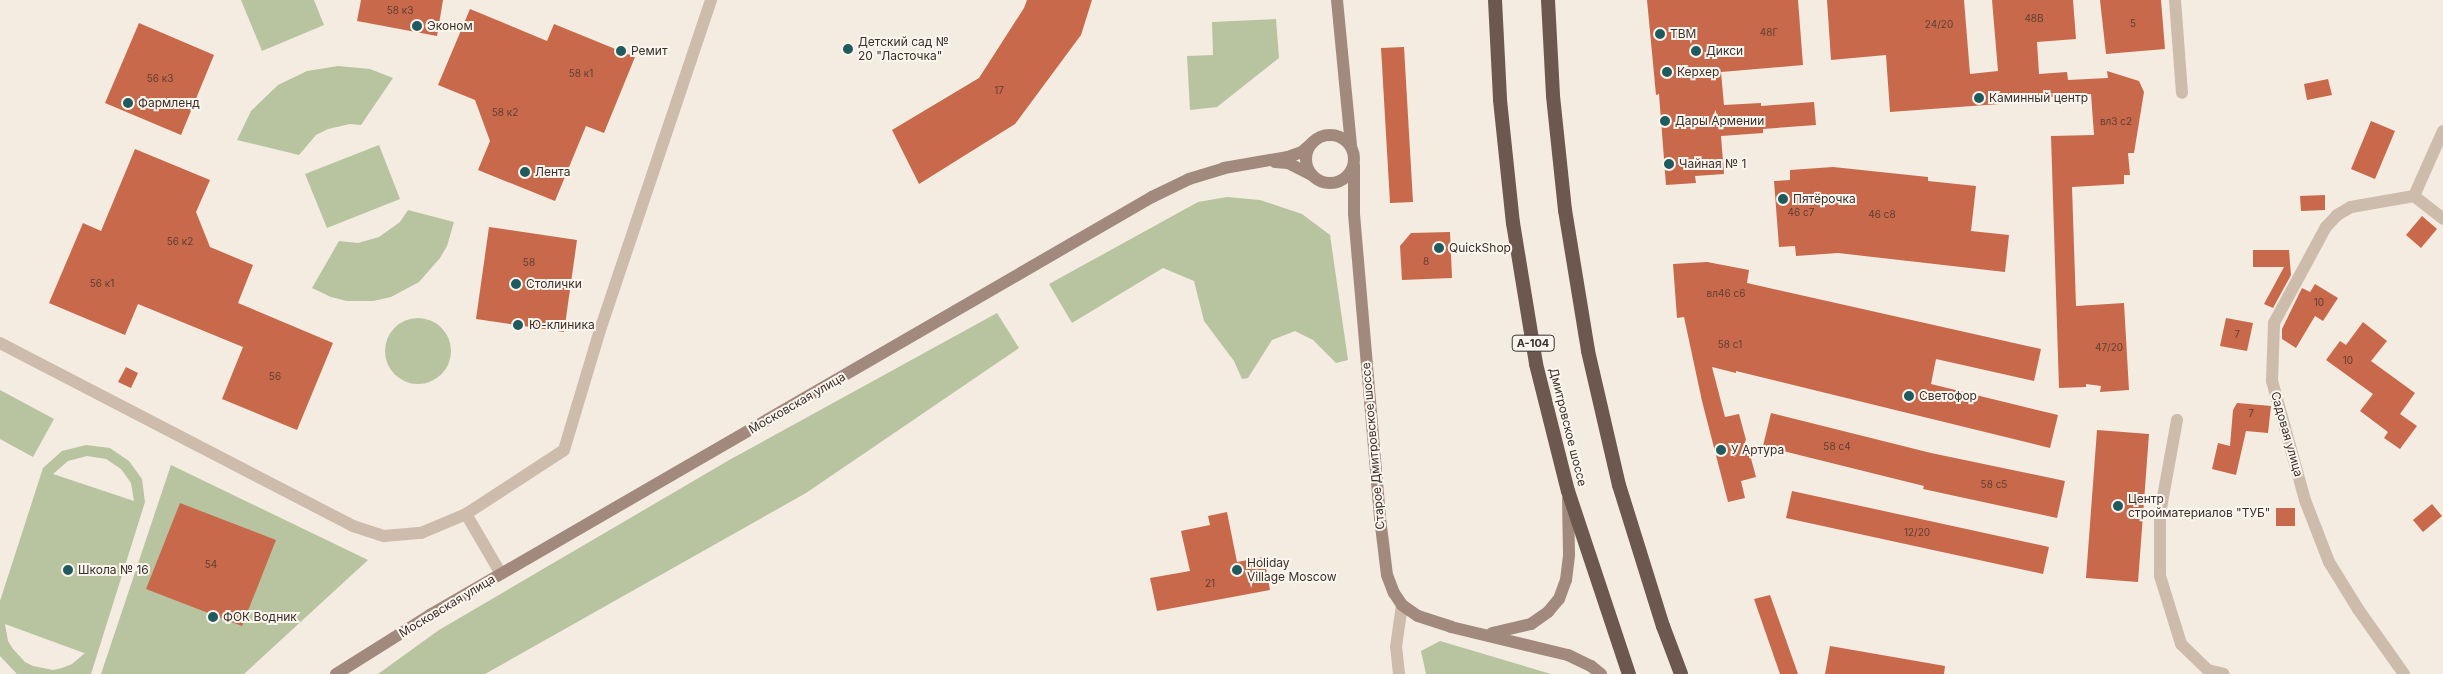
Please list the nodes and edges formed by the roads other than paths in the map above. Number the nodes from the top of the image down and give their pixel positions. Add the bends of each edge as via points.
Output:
1 (711, 0) edge
2 (1338, 0) edge
3 (1495, 0) edge
4 (1548, 0) edge
5 (2175, 0) edge
6 (2182, 93) dead end
7 (1344, 94) junction
8 (2443, 131) edge
9 (1325, 135) junction
10 (1312, 142) junction
11 (1351, 145) junction
12 (1270, 162) junction
13 (1354, 166) junction
14 (1312, 176) junction
15 (1332, 183) junction
16 (2414, 196) junction
17 (1354, 214) junction
18 (2443, 219) edge
19 (0, 343) edge
20 (2177, 420) dead end
21 (1568, 492) junction
22 (466, 514) junction
23 (501, 574) junction
24 (1402, 605) junction
25 (1484, 635) junction
26 (336, 674) edge
27 (1399, 674) edge
28 (1601, 674) edge
29 (1629, 674) edge
30 (1681, 674) edge
31 (2224, 674) edge
32 (2404, 674) edge

1 - 22 street via 600,330 564,450
2 - 7 main road, Старое Дмитровское шоссе
3 - 21 highway, Дмитровское шоссе / А-104 via 1500,100 1513,223 1536,364
4 - 30 highway via 1553,96 1564,201 1588,351 1619,485
5 - 6 street
7 - 9 main road, Старое Дмитровское шоссе via 1342,113
7 - 11 main road, Старое Дмитровское шоссе
8 - 16 street
9 - 10 main road, Старое Дмитровское шоссе
9 - 11 main road via 1339,136
10 - 12 main road, Московская улица via 1302,152
10 - 14 main road via 1306,155
11 - 13 main road, Старое Дмитровское шоссе
12 - 14 main road, Московская улица via 1288,163
12 - 23 main road, Московская улица via 1224,168 1152,197
13 - 15 main road via 1346,178
13 - 17 main road, Старое Дмитровское шоссе
14 - 15 main road, Старое Дмитровское шоссе
15 - 17 main road, Старое Дмитровское шоссе via 1347,198
16 - 18 street
16 - 32 street, Садовая улица via 2352,207 2337,215 2326,227 2274,322 2272,381 2306,500 2329,562
17 - 24 main road, Старое Дмитровское шоссе via 1380,518 1387,575
19 - 22 street via 353,526 384,536 421,533
20 - 31 street via 2160,514 2160,576 2181,644 2208,670
21 - 25 main road, А-104 via 1569,555 1566,580 1559,599 1532,624
21 - 29 highway, Дмитровское шоссе / А-104
22 - 23 street
23 - 26 main road, Московская улица
24 - 25 main road, А-104 via 1418,616
24 - 27 street via 1396,647
25 - 28 main road, А-104 via 1568,655

